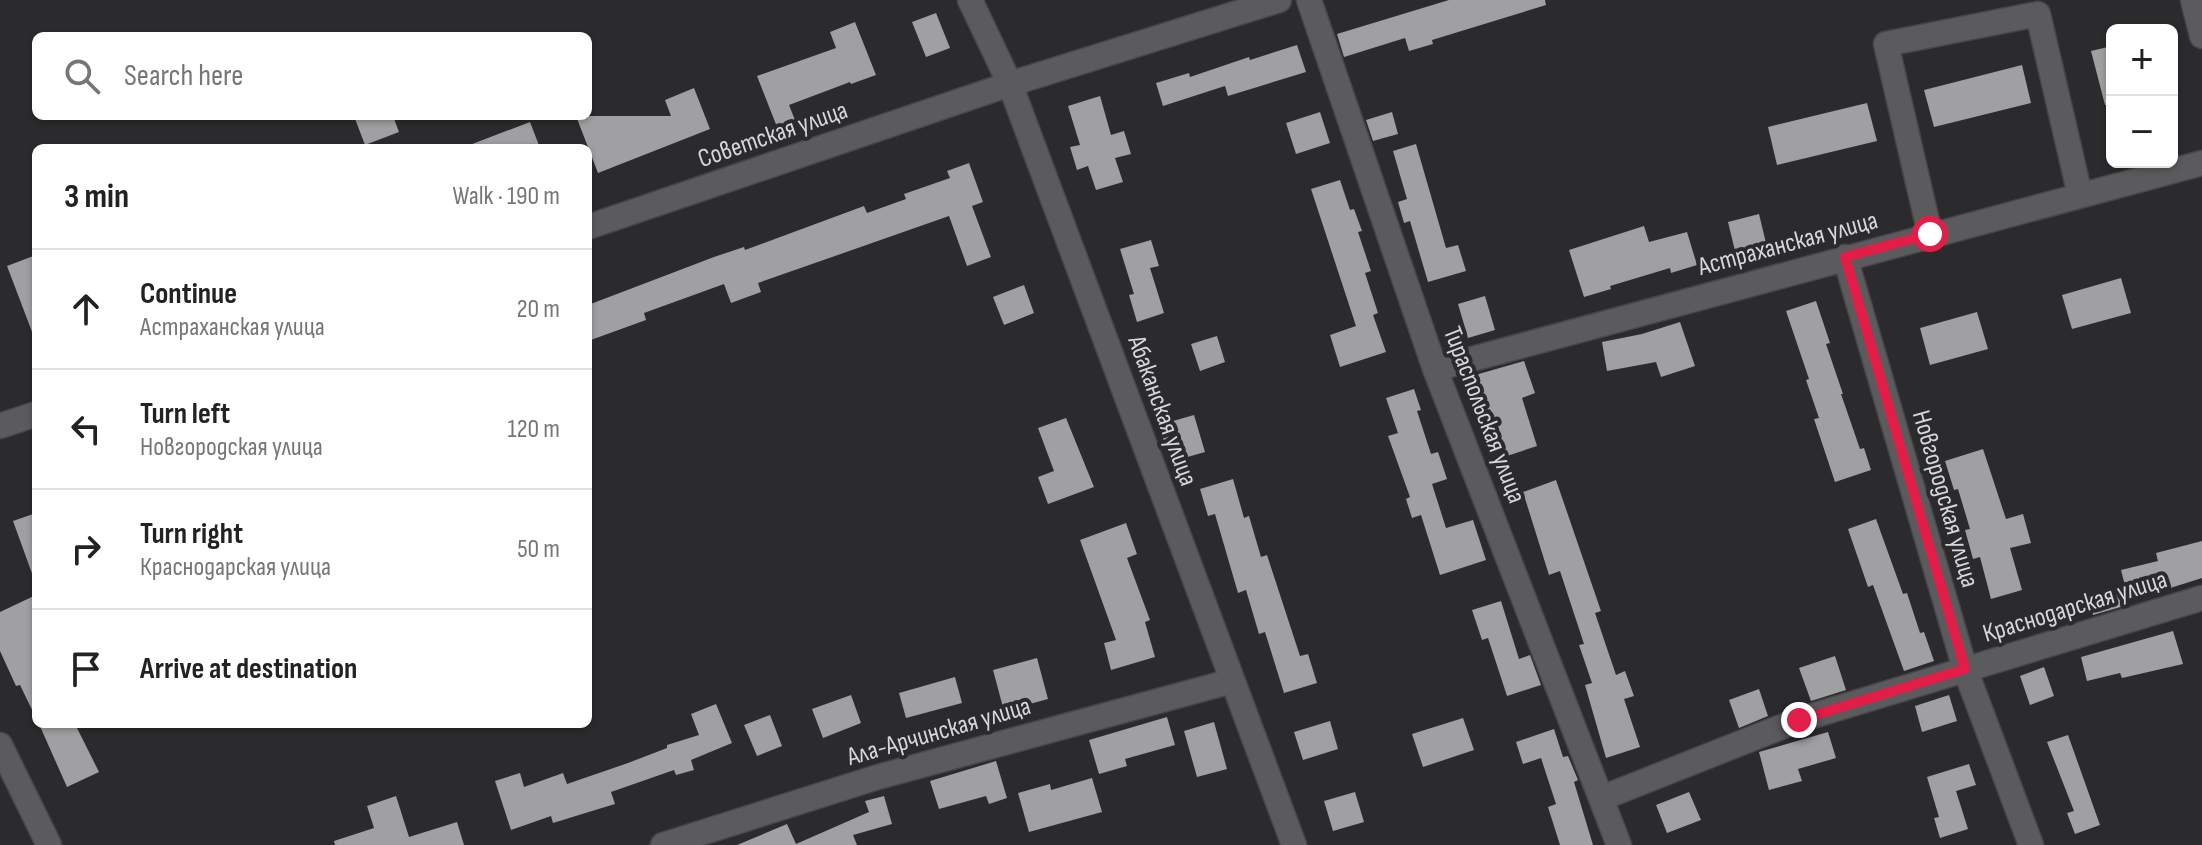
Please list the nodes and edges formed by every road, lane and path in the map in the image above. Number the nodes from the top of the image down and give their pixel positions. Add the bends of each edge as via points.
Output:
1 (970, 0) edge
2 (1279, 0) edge
3 (1309, 0) edge
4 (2193, 0) edge
5 (2202, 36) edge
6 (1010, 84) junction
7 (2202, 163) edge
8 (2080, 195) junction
9 (592, 226) edge
10 (1930, 234) junction
11 (1845, 257) junction
12 (1435, 369) junction
13 (32, 415) edge
14 (0, 426) edge
15 (2202, 598) edge
16 (1965, 669) junction
17 (1232, 681) junction
18 (0, 745) edge
19 (1602, 798) junction
20 (49, 845) edge
21 (663, 845) edge
22 (1294, 845) edge
23 (1619, 845) edge
24 (2031, 845) edge

1 - 6 street, Абаканская улица
2 - 6 street, Советская улица
3 - 12 street, Тираспольская улица
4 - 5 street
6 - 9 street, Советская улица
6 - 17 street, Абаканская улица
7 - 8 street, Астраханская улица
8 - 10 street, Астраханская улица
8 - 10 street via 2038,14 1886,44
10 - 11 street, Астраханская улица
11 - 12 street, Астраханская улица
11 - 16 street, Новгородская улица
12 - 19 street, Тираспольская улица
13 - 14 street
15 - 16 street, Краснодарская улица
16 - 19 street, Краснодарская улица via 1799,720
16 - 24 street, Новгородская улица
17 - 21 street, Ала-Арчинская улица via 878,777
17 - 22 street, Абаканская улица
18 - 20 street
19 - 23 street, Тираспольская улица

